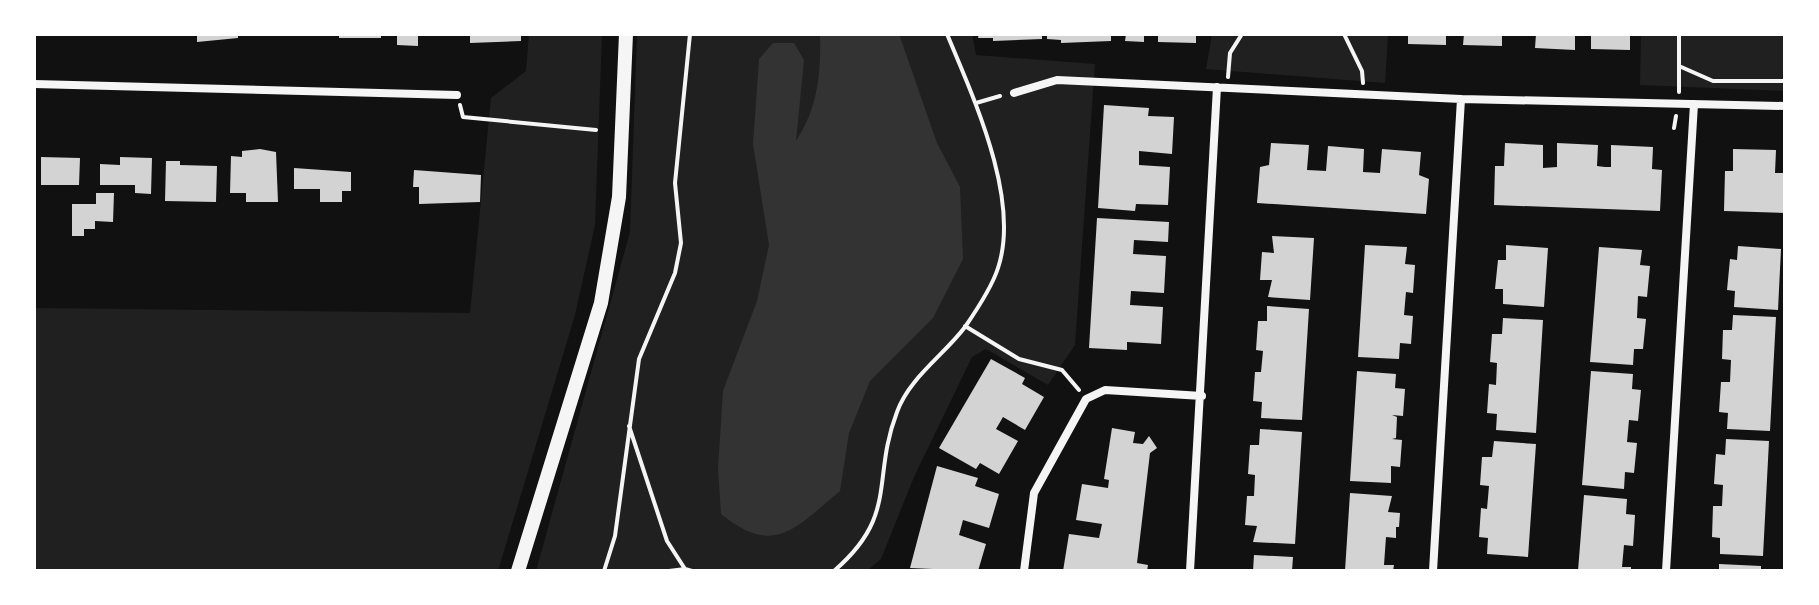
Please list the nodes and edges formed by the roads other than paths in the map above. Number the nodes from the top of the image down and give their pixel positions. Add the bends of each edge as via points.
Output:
1 (626, 34) edge
2 (34, 84) edge
3 (1217, 87) junction
4 (1014, 93) road end
5 (457, 95) road end
6 (1461, 99) junction
7 (1694, 104) junction
8 (1785, 106) edge
9 (1202, 396) junction
10 (518, 571) edge
11 (1024, 571) edge
12 (1190, 571) edge
13 (1433, 571) edge
14 (1666, 571) edge

1 - 10 street via 619,197 601,303
2 - 5 street
3 - 4 street via 1057,80
3 - 6 street
3 - 9 street
6 - 7 street
6 - 13 street
7 - 8 street
7 - 14 street
9 - 11 street via 1105,390 1086,399 1034,493
9 - 12 street

